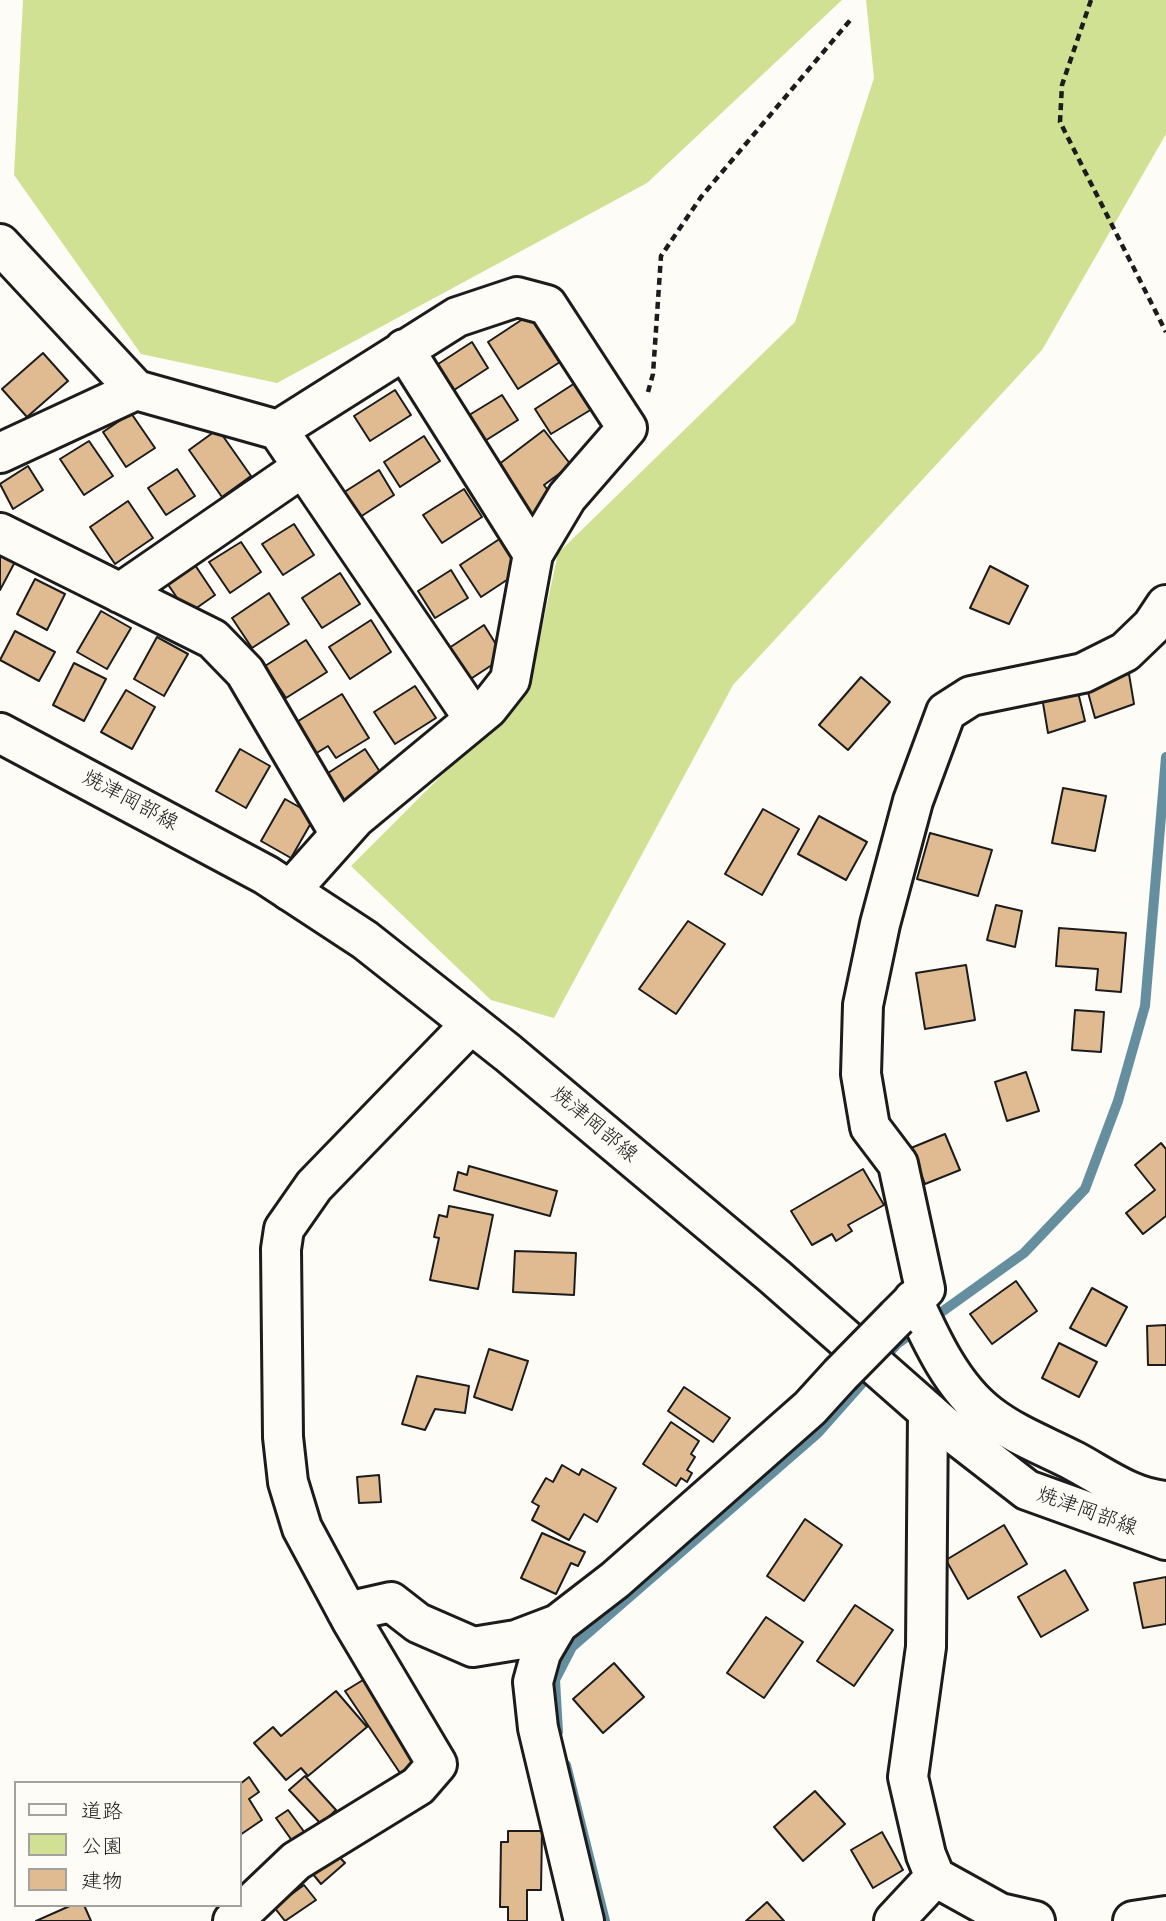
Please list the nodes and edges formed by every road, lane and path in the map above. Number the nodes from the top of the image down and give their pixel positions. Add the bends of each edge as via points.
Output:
1 (1091, 0) edge
2 (852, 18) dead end
3 (0, 244) edge
4 (1166, 332) edge
5 (404, 349) junction
6 (135, 390) junction
7 (627, 428) junction
8 (278, 430) junction
9 (0, 453) edge
10 (303, 467) junction
11 (0, 533) edge
12 (533, 554) junction
13 (120, 593) junction
14 (1166, 605) edge
15 (474, 719) junction
16 (2, 738) edge
17 (340, 834) junction
18 (289, 891) junction
19 (471, 1024) junction
20 (905, 1308) junction
21 (928, 1412) junction
22 (1166, 1501) edge
23 (1166, 1540) edge
24 (346, 1612) junction
25 (558, 1624) junction
26 (935, 1877) junction
27 (1166, 1916) edge
28 (233, 1921) edge
29 (584, 1921) edge
30 (894, 1921) edge
31 (1035, 1921) edge
32 (1133, 1921) edge

1 - 4 path via 1062,85 1060,122
2 - 7 path via 701,197 661,256 653,374 643,410
3 - 6 street
5 - 7 street via 457,317 493,305 517,298 547,304
5 - 8 street
5 - 12 street
6 - 8 street
6 - 9 street
7 - 12 street via 567,497
8 - 10 street
10 - 13 street
10 - 15 street
11 - 13 street
12 - 15 street via 510,680
13 - 17 street via 213,639 245,672
14 - 20 street via 1125,652 1083,673 971,696 946,712 913,801 863,1005 861,1074 870,1127 898,1164 925,1289
15 - 17 street
16 - 18 street, 焼津岡部線 via 128,799
17 - 18 street
18 - 19 street, 焼津岡部線 via 365,940
19 - 21 street, 焼津岡部線 via 775,1277
19 - 24 street via 314,1186 284,1229 283,1437 288,1482 302,1528
20 - 22 street via 928,1334 963,1389 988,1414 1122,1489
20 - 25 street, bridge via 810,1408 615,1580
21 - 23 street, 焼津岡部線 via 1027,1490
21 - 26 street via 926,1647 908,1776
24 - 25 street via 391,1602 418,1623 473,1647 516,1640
24 - 28 street via 437,1764 418,1786 296,1861
25 - 29 street via 541,1653 533,1682 538,1728
26 - 30 street
26 - 31 street via 1000,1913
27 - 32 street

